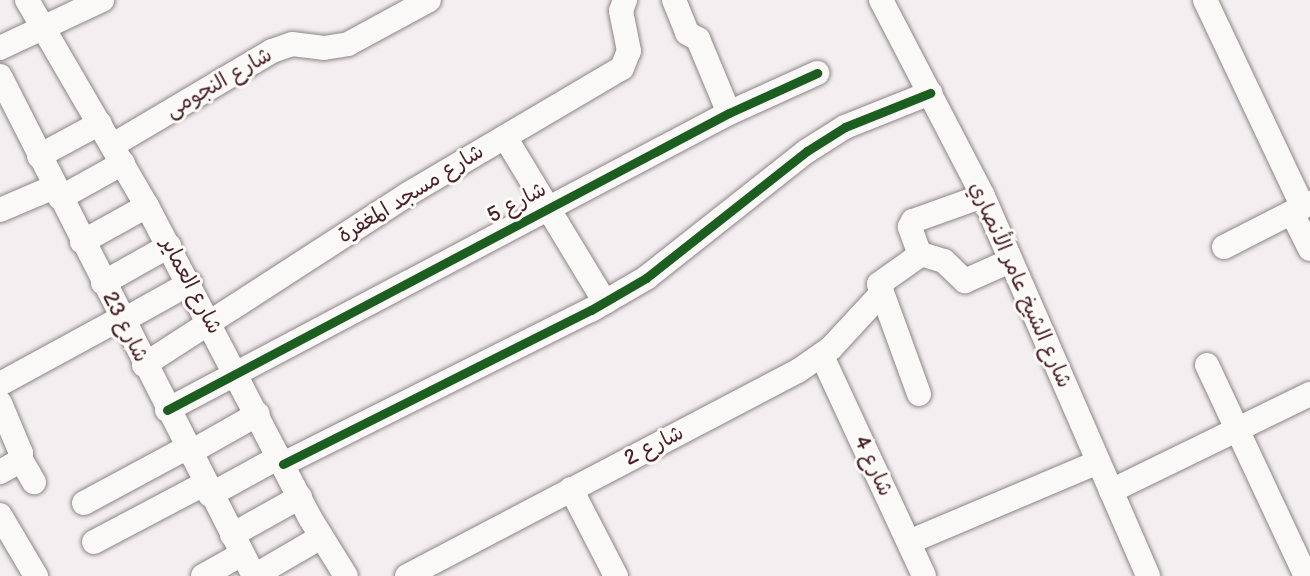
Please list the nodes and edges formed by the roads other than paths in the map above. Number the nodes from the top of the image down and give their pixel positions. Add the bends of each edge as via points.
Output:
1 (27, 0) edge
2 (102, 0) edge
3 (429, 0) edge
4 (625, 0) edge
5 (674, 0) edge
6 (880, 0) edge
7 (1205, 0) edge
8 (43, 28) junction
9 (0, 48) edge
10 (817, 73) dead end
11 (0, 76) edge
12 (930, 93) junction
13 (729, 113) junction
14 (100, 123) junction
15 (505, 137) junction
16 (118, 154) junction
17 (39, 156) junction
18 (57, 192) junction
19 (983, 196) junction
20 (147, 206) junction
21 (1302, 207) edge
22 (547, 208) junction
23 (0, 210) edge
24 (82, 243) junction
25 (169, 246) junction
26 (1224, 247) dead end
27 (1310, 249) edge
28 (921, 254) junction
29 (1010, 261) junction
30 (103, 283) junction
31 (190, 283) junction
32 (882, 293) junction
33 (605, 302) junction
34 (121, 320) junction
35 (211, 324) junction
36 (822, 356) junction
37 (1207, 364) dead end
38 (144, 365) junction
39 (237, 373) junction
40 (0, 384) edge
41 (919, 394) dead end
42 (1310, 394) edge
43 (0, 403) edge
44 (167, 410) junction
45 (258, 414) junction
46 (1237, 429) junction
47 (188, 450) junction
48 (20, 458) junction
49 (281, 460) junction
50 (1098, 462) junction
51 (0, 472) edge
52 (34, 482) dead end
53 (571, 489) junction
54 (207, 490) junction
55 (1111, 490) junction
56 (300, 497) junction
57 (84, 503) dead end
58 (0, 515) edge
59 (321, 537) junction
60 (94, 542) dead end
61 (909, 542) junction
62 (237, 545) junction
63 (343, 575) edge
64 (36, 576) edge
65 (203, 576) edge
66 (254, 576) edge
67 (407, 576) edge
68 (616, 576) edge
69 (924, 576) edge
70 (1148, 576) edge
71 (1306, 576) edge

1 - 8 street, شارع العماير
2 - 8 street
3 - 16 street, شارع النجومى via 348,44 324,48 292,44 272,51
4 - 15 street, شارع مسجد المغفرة via 621,11 629,51 626,63
5 - 13 street via 687,33 698,39
6 - 12 street, شارع الشيخ عامر الأنصاري
7 - 21 street
8 - 9 street
8 - 14 street, شارع العماير
10 - 13 street, شارع 5
11 - 17 street, شارع 23
12 - 19 street, شارع الشيخ عامر الأنصاري
12 - 33 street via 844,127 703,236
13 - 22 street, شارع 5
14 - 16 street, شارع العماير
14 - 17 street
15 - 22 street
15 - 35 street, شارع مسجد المغفرة via 363,222
16 - 18 street, شارع النجومى
16 - 20 street, شارع العماير
17 - 18 street, شارع 23
18 - 23 street, شارع النجومى
18 - 24 street, شارع 23
19 - 28 street via 913,221 910,227
19 - 29 street, شارع الشيخ عامر الأنصاري
20 - 24 street
20 - 25 street, شارع العماير
21 - 26 street
21 - 27 street
22 - 33 street
22 - 39 street, شارع 5
24 - 30 street, شارع 23
25 - 30 street
25 - 31 street, شارع العماير
28 - 29 street via 944,261 964,281
28 - 32 street, شارع 2 via 882,279
29 - 50 street, شارع الشيخ عامر الأنصاري
30 - 34 street, شارع 23
31 - 34 street
31 - 35 street, شارع العماير
32 - 36 street, شارع 2
32 - 41 street
33 - 49 street
34 - 38 street, شارع 23
34 - 40 street
35 - 38 street, شارع مسجد المغفرة
35 - 39 street, شارع العماير
36 - 53 street, شارع 2
36 - 61 street, شارع 4
37 - 46 street
38 - 44 street, شارع 23
39 - 44 street, شارع 5
39 - 45 street, شارع العماير
42 - 46 street
43 - 48 street
44 - 47 street, شارع 23
45 - 47 street
45 - 49 street, شارع العماير
46 - 55 street
46 - 71 street
47 - 54 street, شارع 23
47 - 57 street
48 - 51 street
48 - 52 street
49 - 54 street
49 - 56 street, شارع العماير
50 - 55 street, شارع الشيخ عامر الأنصاري
50 - 61 street
53 - 67 street, شارع 2
53 - 68 street
54 - 60 street
54 - 62 street, شارع 23
55 - 70 street, شارع الشيخ عامر الأنصاري
56 - 59 street, شارع العماير
56 - 62 street
58 - 64 street
59 - 63 street, شارع العماير
59 - 66 street
61 - 69 street, شارع 4
62 - 65 street
62 - 66 street, شارع 23

